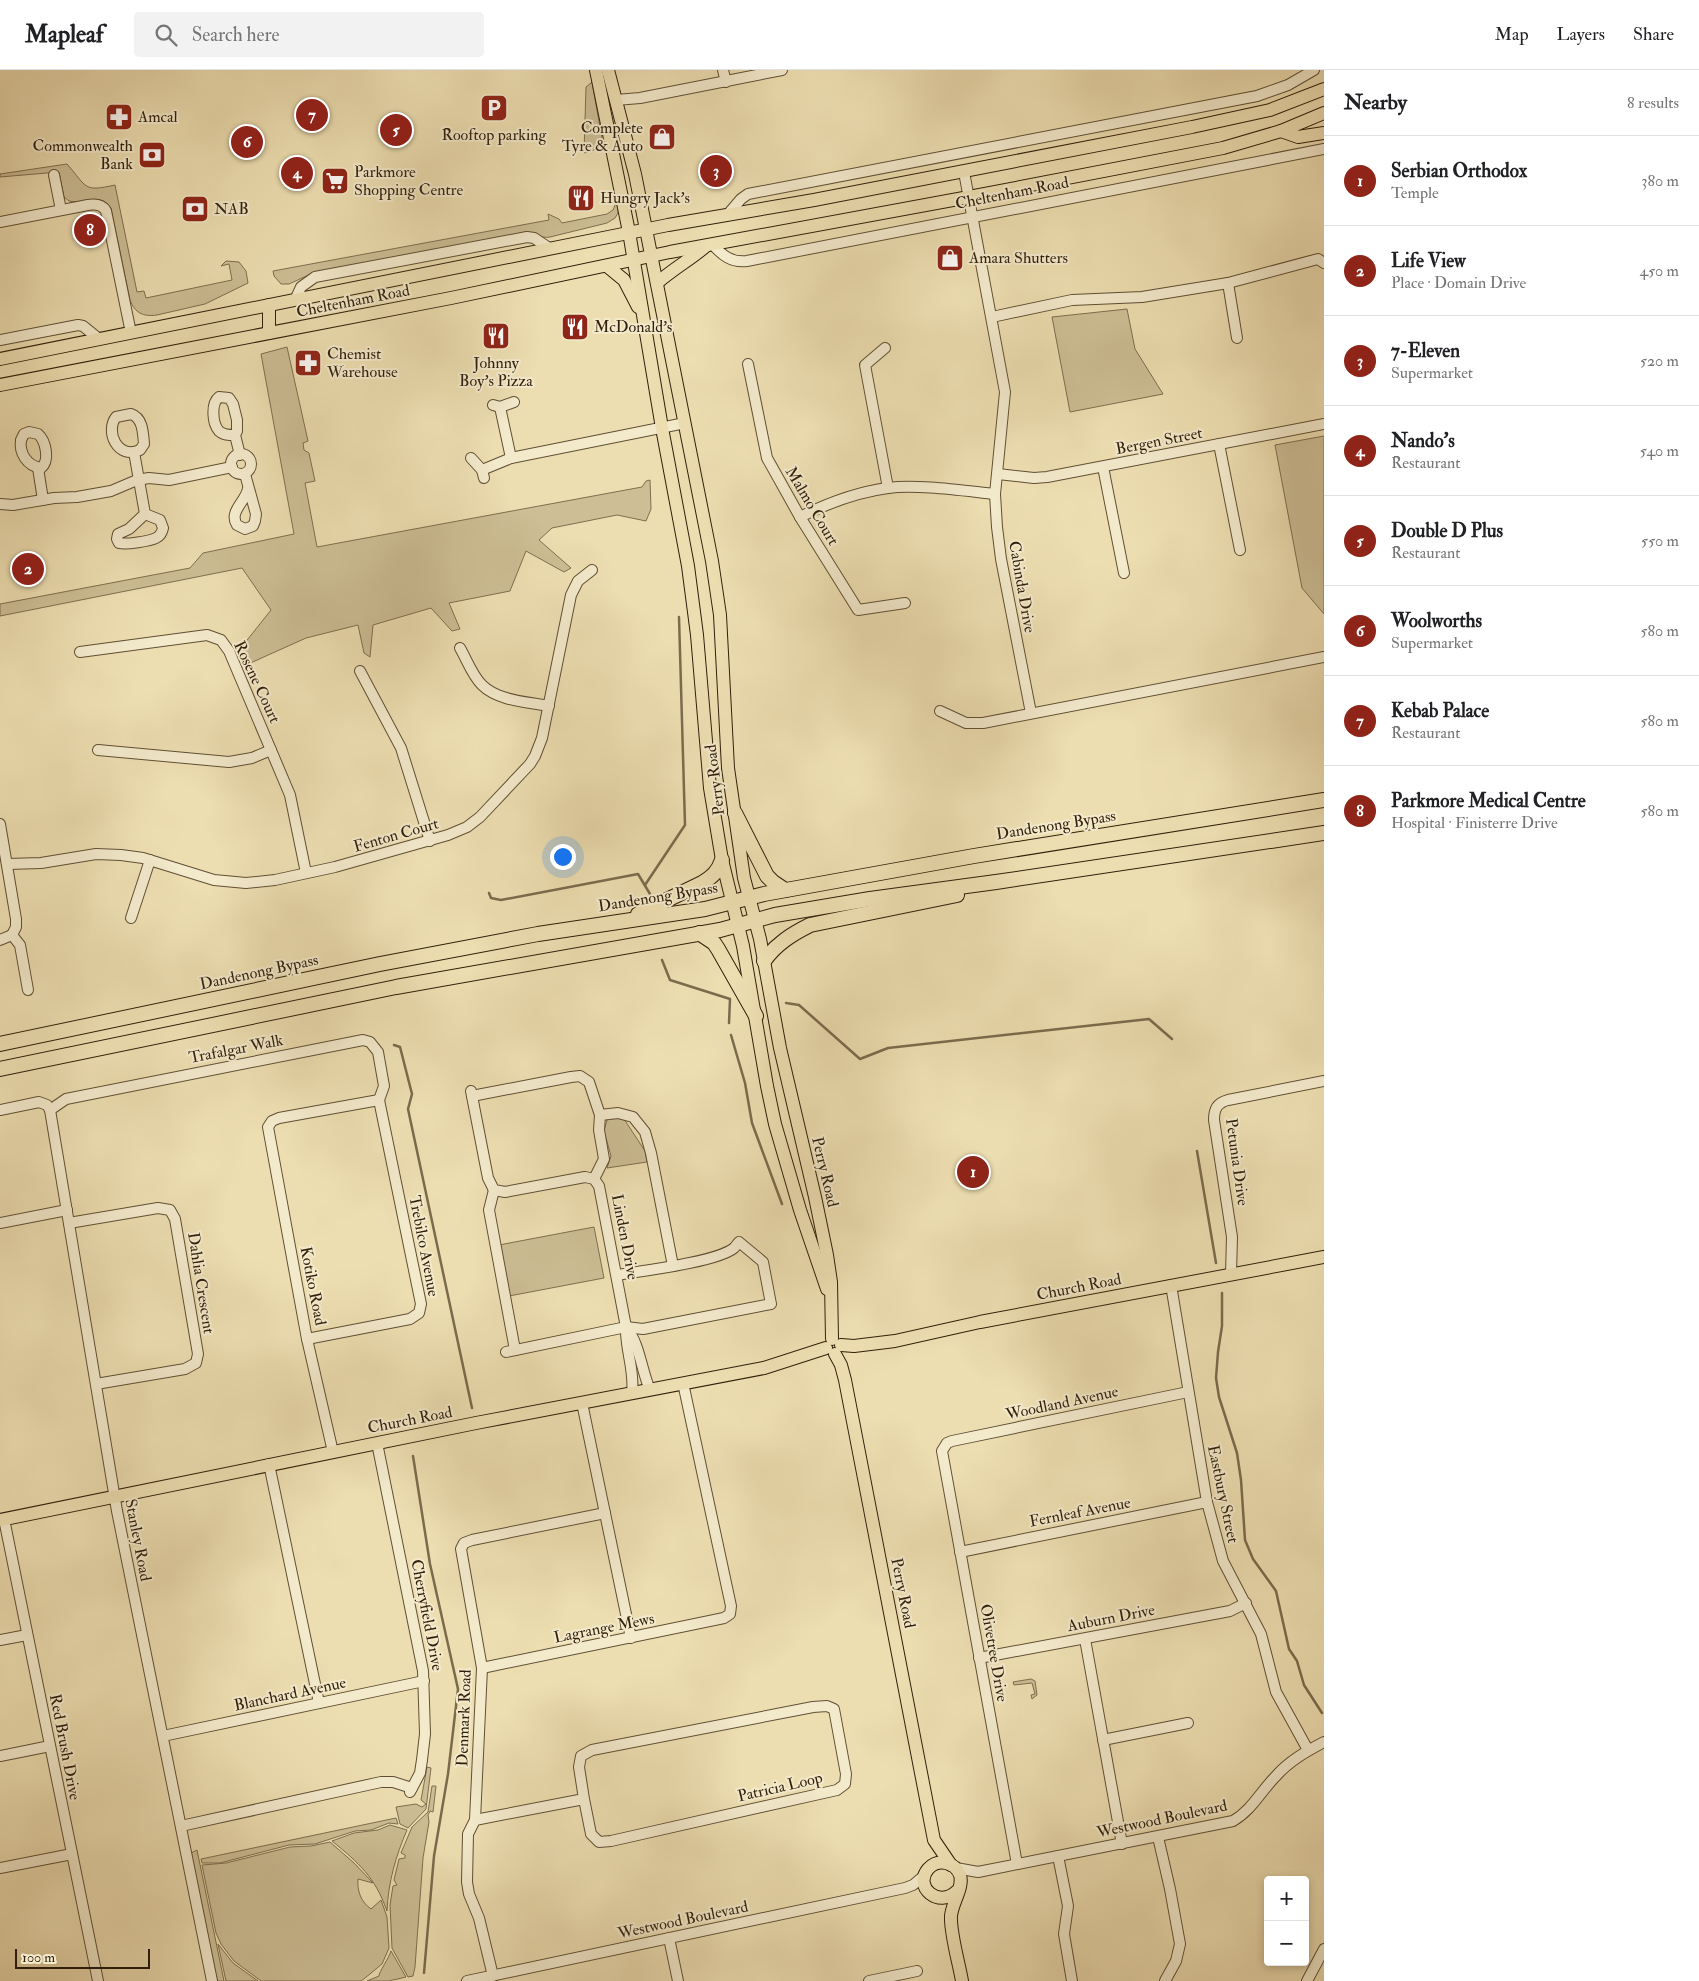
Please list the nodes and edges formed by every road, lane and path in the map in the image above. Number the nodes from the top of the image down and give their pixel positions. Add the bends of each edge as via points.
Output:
1 (596, 70) edge
2 (608, 70) edge
3 (723, 70) edge
4 (782, 70) edge
5 (1314, 70) edge
6 (726, 82) junction
7 (1324, 83) edge
8 (1324, 89) edge
9 (1308, 96) junction
10 (602, 103) junction
11 (617, 104) junction
12 (1324, 113) edge
13 (1282, 131) junction
14 (1324, 133) edge
15 (1324, 149) edge
16 (631, 155) junction
17 (614, 158) junction
18 (964, 172) junction
19 (54, 175) dead end
20 (969, 197) junction
21 (61, 210) junction
22 (729, 214) junction
23 (973, 217) junction
24 (0, 222) edge
25 (647, 229) junction
26 (629, 232) junction
27 (710, 244) junction
28 (549, 248) junction
29 (652, 255) junction
30 (634, 260) junction
31 (1324, 263) edge
32 (607, 266) junction
33 (657, 283) junction
34 (1228, 283) junction
35 (295, 300) junction
36 (264, 306) junction
37 (992, 317) junction
38 (646, 328) junction
39 (131, 333) junction
40 (269, 333) junction
41 (1237, 338) dead end
42 (99, 339) junction
43 (0, 340) edge
44 (885, 348) dead end
45 (0, 359) edge
46 (748, 364) dead end
47 (0, 385) edge
48 (514, 402) dead end
49 (685, 423) junction
50 (1324, 424) edge
51 (662, 428) junction
52 (235, 435) dead end
53 (1219, 444) junction
54 (134, 452) dead end
55 (240, 455) junction
56 (471, 458) dead end
57 (511, 458) junction
58 (232, 467) junction
59 (1103, 467) junction
60 (38, 468) dead end
61 (245, 474) junction
62 (998, 474) junction
63 (139, 479) junction
64 (248, 488) dead end
65 (888, 488) junction
66 (995, 494) junction
67 (43, 500) junction
68 (1, 503) edge
69 (145, 514) junction
70 (800, 517) junction
71 (131, 528) junction
72 (137, 542) junction
73 (1240, 550) dead end
74 (592, 570) dead end
75 (1124, 573) dead end
76 (905, 603) dead end
77 (460, 648) dead end
78 (80, 652) dead end
79 (1324, 657) edge
80 (360, 671) dead end
81 (549, 706) junction
82 (940, 711) dead end
83 (1031, 713) junction
84 (98, 750) dead end
85 (271, 750) junction
86 (1324, 800) edge
87 (735, 813) junction
88 (0, 824) edge
89 (1324, 833) edge
90 (430, 841) junction
91 (150, 860) junction
92 (722, 860) junction
93 (8, 869) junction
94 (306, 873) junction
95 (996, 882) junction
96 (785, 890) junction
97 (749, 898) junction
98 (731, 903) junction
99 (131, 918) dead end
100 (755, 920) junction
101 (624, 921) junction
102 (738, 925) junction
103 (699, 933) junction
104 (12, 935) junction
105 (0, 940) edge
106 (764, 961) junction
107 (28, 990) dead end
108 (756, 1016) junction
109 (0, 1044) edge
110 (0, 1069) edge
111 (1324, 1082) edge
112 (379, 1100) junction
113 (47, 1107) junction
114 (0, 1110) edge
115 (600, 1115) junction
116 (594, 1179) junction
117 (494, 1190) junction
118 (67, 1210) junction
119 (0, 1223) edge
120 (69, 1223) junction
121 (1324, 1257) edge
122 (673, 1266) junction
123 (1231, 1274) junction
124 (617, 1275) junction
125 (1171, 1285) junction
126 (830, 1298) junction
127 (626, 1327) junction
128 (307, 1338) junction
129 (833, 1347) junction
130 (683, 1383) junction
131 (96, 1384) junction
132 (650, 1390) junction
133 (1188, 1392) junction
134 (632, 1393) junction
135 (582, 1403) junction
136 (377, 1443) junction
137 (943, 1447) joint
138 (333, 1452) junction
139 (269, 1464) junction
140 (114, 1497) junction
141 (1206, 1502) junction
142 (606, 1513) junction
143 (2, 1519) edge
144 (960, 1552) junction
145 (1246, 1603) junction
146 (27, 1635) junction
147 (631, 1638) junction
148 (1085, 1639) junction
149 (0, 1640) edge
150 (979, 1658) junction
151 (482, 1668) junction
152 (424, 1681) junction
153 (319, 1703) junction
154 (1188, 1722) dead end
155 (163, 1736) junction
156 (1103, 1740) junction
157 (1324, 1742) edge
158 (50, 1746) junction
159 (1308, 1750) junction
160 (0, 1756) edge
161 (584, 1799) junction
162 (475, 1820) junction
163 (181, 1826) junction
164 (1158, 1837) junction
165 (934, 1840) junction
166 (1122, 1844) junction
167 (72, 1854) junction
168 (1058, 1856) junction
169 (1017, 1864) junction
170 (954, 1866) junction
171 (0, 1868) edge
172 (978, 1872) junction
173 (925, 1874) junction
174 (905, 1888) junction
175 (958, 1888) junction
176 (930, 1894) junction
177 (952, 1927) junction
178 (669, 1938) junction
179 (1324, 1949) edge
180 (917, 1972) dead end
181 (493, 1976) junction
182 (98, 1981) edge
183 (212, 1981) edge
184 (467, 1981) edge
185 (678, 1981) edge
186 (869, 1981) edge
187 (962, 1981) edge
188 (1072, 1981) edge
189 (1166, 1981) edge
190 (1307, 1981) edge

1 - 10 main road, Perry Road
2 - 11 main road, Perry Road
3 - 6 street
4 - 6 street
5 - 22 street via 1284,87 1250,98 748,194
6 - 11 street
7 - 9 main road
8 - 9 main road, Cheltenham Road
9 - 18 main road, Cheltenham Road via 1254,114
10 - 11 main road
10 - 17 main road, Perry Road
11 - 16 main road, Perry Road
12 - 13 main road, Cheltenham Road
13 - 14 main road via 1298,137
13 - 20 main road, Cheltenham Road via 1223,148
15 - 23 street, Cheltenham Road
16 - 17 main road
16 - 25 main road, Perry Road
17 - 26 main road, Perry Road
18 - 20 street, Cabinda Drive
18 - 22 main road, Cheltenham Road
19 - 21 street
20 - 23 street, Cabinda Drive
20 - 27 main road, Cheltenham Road
21 - 24 street
21 - 39 street via 93,204 104,208
22 - 25 main road, Cheltenham Road
23 - 27 street, Cheltenham Road via 741,262 726,258
23 - 37 street, Cabinda Drive
25 - 26 main road, Cheltenham Road
25 - 29 main road, Perry Road
26 - 28 main road, Cheltenham Road
26 - 30 main road, Perry Road
27 - 29 main road, Cheltenham Road
27 - 33 main road
28 - 35 main road, Cheltenham Road
28 - 35 street, Cheltenham Road via 528,236 316,277 301,287
29 - 30 main road, Cheltenham Road
29 - 33 main road, Perry Road
30 - 32 main road, Cheltenham Road
30 - 38 main road, Perry Road
31 - 34 street via 1318,259
32 - 38 main road via 624,280
32 - 40 main road, Cheltenham Road
33 - 49 main road, Perry Road
34 - 37 street via 1142,297 1072,300
34 - 41 street
35 - 36 main road, Cheltenham Road
36 - 39 main road, Cheltenham Road
36 - 40 main road
37 - 62 street, Cabinda Drive via 1005,392
38 - 51 main road, Perry Road
39 - 42 main road, Cheltenham Road
40 - 47 main road, Cheltenham Road
42 - 43 street via 78,324
42 - 45 main road, Cheltenham Road
44 - 65 street via 865,365
46 - 70 street, Malmo Court via 767,458
48 - 57 street via 497,406
49 - 51 street
49 - 87 main road, Perry Road via 720,615 728,768
50 - 53 street, Bergen Street
51 - 57 street
51 - 92 main road, Perry Road via 693,598 710,788
52 - 55 street
53 - 59 street, Bergen Street
53 - 73 street
54 - 63 street
55 - 58 street via 233,459
55 - 61 street via 247,456 251,462
56 - 57 street via 483,474
58 - 61 street via 236,473
58 - 63 street via 169,480
59 - 62 street, Bergen Street via 1034,478
59 - 75 street
60 - 67 street
61 - 64 street
62 - 66 street, Cabinda Drive
63 - 67 street via 112,491
63 - 69 street
65 - 66 street
65 - 70 street via 836,500
66 - 83 street, Cabinda Drive via 1001,559
67 - 68 street via 13,505
69 - 71 street
69 - 72 street via 160,520 162,530 155,539
70 - 76 street, Malmo Court via 858,610
71 - 72 street
71 - 72 street via 119,533 118,541 123,544
74 - 81 street, Fenton Court via 578,582 571,595
77 - 81 street via 478,680 489,690 504,697
78 - 85 street, Rosene Court via 202,635 215,637 229,651
79 - 83 street
80 - 90 street via 401,748
81 - 90 street, Fenton Court via 540,747 530,764 474,822 458,832
82 - 83 street via 974,724
84 - 85 street via 229,762
85 - 94 street, Rosene Court via 290,796
86 - 96 highway, Dandenong Bypass
87 - 96 highway via 767,876
87 - 97 main road, Perry Road
88 - 93 street
89 - 95 highway
90 - 94 street, Fenton Court
91 - 93 street, Fenton Court via 96,854
91 - 94 street, Fenton Court via 199,876 231,882 261,882
91 - 99 street
92 - 98 main road, Perry Road
92 - 101 highway via 712,877
93 - 104 street via 17,924
95 - 100 highway
95 - 106 highway via 947,899 810,925 774,947
96 - 97 highway, Dandenong Bypass
97 - 98 highway, Dandenong Bypass
97 - 100 main road, Perry Road
98 - 101 highway, Dandenong Bypass
98 - 102 main road, Perry Road
100 - 102 highway
100 - 106 main road, Perry Road
101 - 109 highway, Dandenong Bypass via 399,960
102 - 103 highway
102 - 108 main road, Perry Road
103 - 108 highway via 714,943
103 - 110 highway via 322,1002
104 - 105 street
104 - 107 street via 20,945
106 - 126 main road, Perry Road via 789,1091 825,1246
108 - 126 main road, Perry Road via 775,1124
111 - 123 street, Petunia Drive via 1228,1100 1215,1108 1214,1120 1232,1237
112 - 113 street, Trafalgar Walk via 384,1086 378,1052 374,1045 363,1040 66,1099
112 - 128 street, Kotiko Road via 279,1118 270,1124
112 - 128 street, Trebilco Avenue via 421,1304 419,1313 410,1319
113 - 114 street via 39,1102
113 - 118 street, Stanley Road
115 - 116 street via 604,1159
115 - 117 street via 589,1082 580,1076 471,1094 488,1178
115 - 122 street via 618,1113 633,1117 646,1132
116 - 117 street, Linden Drive via 580,1177 505,1192
116 - 124 street, Linden Drive via 600,1191
117 - 127 street via 489,1210 510,1351
118 - 119 street
118 - 120 street, Stanley Road
120 - 131 street, Stanley Road
120 - 131 street, Dahlia Crescent via 158,1208 170,1210 175,1218 198,1354 196,1363 185,1369
121 - 123 main road, Church Road
122 - 124 street
122 - 127 street via 715,1256 734,1248 738,1242 763,1262 771,1304 643,1329
123 - 125 main road, Church Road
124 - 127 street, Linden Drive
125 - 129 main road, Church Road via 895,1341
125 - 133 street, Eastbury Street
126 - 129 main road, Perry Road
127 - 132 street, Linden Drive via 634,1337
127 - 134 street, Linden Drive via 634,1381
128 - 138 street, Kotiko Road
129 - 130 main road, Church Road via 764,1368
129 - 165 main road, Perry Road via 847,1390
130 - 132 main road, Church Road
130 - 147 street, Lagrange Mews via 730,1614
131 - 140 street, Stanley Road
132 - 134 main road, Church Road
133 - 137 street, Woodland Avenue via 952,1441
133 - 141 street, Eastbury Street
134 - 135 main road, Church Road
135 - 136 main road, Church Road
135 - 142 street
136 - 138 main road, Church Road
136 - 152 street, Cherryfield Drive
137 - 144 street, Olivetree Drive
138 - 139 main road, Church Road
139 - 140 main road, Church Road
139 - 153 street
140 - 143 main road, Church Road
140 - 155 street, Stanley Road
141 - 144 street, Fernleaf Avenue
141 - 145 street, Eastbury Street via 1223,1561
142 - 147 street
142 - 151 street, Denmark Road via 464,1543 460,1556
143 - 146 street, Red Brush Drive
144 - 150 street, Olivetree Drive
145 - 148 street, Auburn Drive via 1230,1611
145 - 159 street, Eastbury Street via 1261,1634 1276,1692
146 - 149 street
146 - 158 street, Red Brush Drive
147 - 151 street, Lagrange Mews
148 - 150 street, Auburn Drive
148 - 156 street
150 - 169 street, Olivetree Drive
151 - 162 street, Denmark Road
152 - 153 street, Blanchard Avenue
152 - 163 street, Cherryfield Drive via 422,1760 420,1773 411,1790 393,1782 381,1782
153 - 155 street, Blanchard Avenue
154 - 156 street
155 - 163 street, Stanley Road
156 - 166 street
157 - 159 street, Westwood Boulevard
158 - 160 street
158 - 167 street, Red Brush Drive
159 - 164 street, Westwood Boulevard via 1276,1776 1238,1818 1224,1824
161 - 161 street, Patricia Loop via 579,1767 581,1756 592,1750 813,1707 834,1709 846,1774 845,1784 837,1790 599,1842 591,1834
161 - 162 street
162 - 181 street, Denmark Road via 468,1834 467,1882
163 - 183 street, Stanley Road
164 - 166 street, Westwood Boulevard
164 - 189 street via 1180,1944
165 - 170 main road, Perry Road
165 - 173 main road, Perry Road
166 - 168 street, Westwood Boulevard
167 - 171 street
167 - 182 street, Red Brush Drive
168 - 169 street, Westwood Boulevard
168 - 188 street via 1068,1906 1064,1934
169 - 172 street, Westwood Boulevard
170 - 172 street, Westwood Boulevard
170 - 173 main road via 946,1862 934,1864
170 - 175 main road via 961,1880
172 - 175 street, Westwood Boulevard
173 - 174 street, Westwood Boulevard
173 - 176 main road via 925,1885
174 - 176 street, Westwood Boulevard via 920,1889
174 - 178 street, Westwood Boulevard
175 - 176 main road via 947,1898 936,1898
175 - 177 main road via 951,1916
176 - 177 main road
177 - 187 main road
178 - 181 street, Westwood Boulevard
178 - 185 street
179 - 190 street
180 - 186 street
181 - 184 street, Westwood Boulevard

